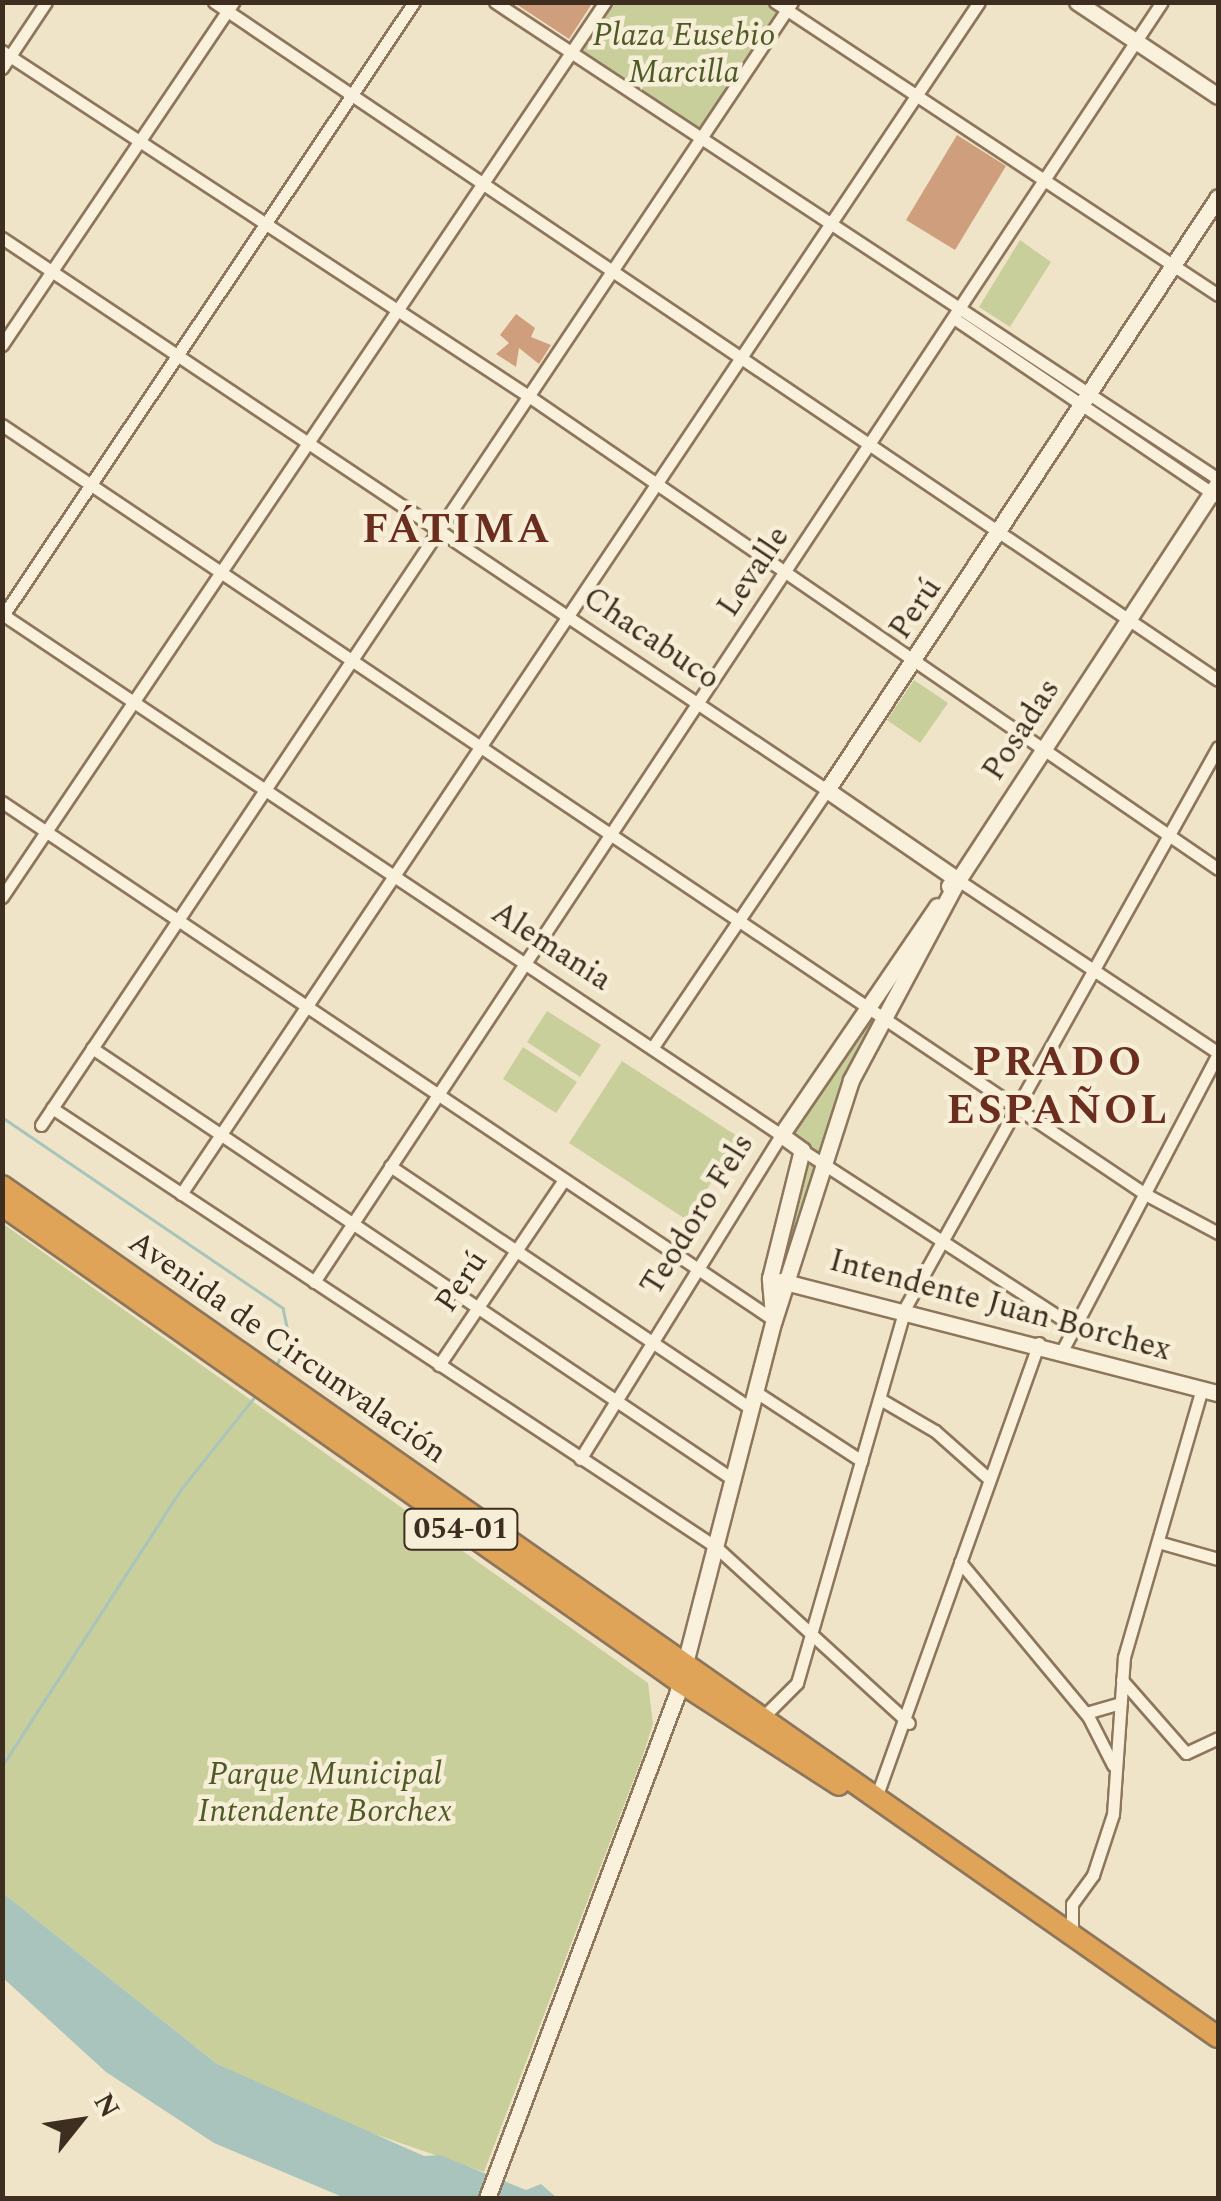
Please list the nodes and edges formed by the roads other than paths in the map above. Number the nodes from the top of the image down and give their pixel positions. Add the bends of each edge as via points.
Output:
1 (46, 2) edge
2 (214, 2) edge
3 (414, 2) edge
4 (495, 2) edge
5 (605, 2) edge
6 (979, 2) edge
7 (1077, 2) edge
8 (1162, 2) edge
9 (785, 5) edge
10 (230, 7) edge
11 (1136, 42) junction
12 (572, 54) junction
13 (5, 59) edge
14 (352, 95) junction
15 (917, 96) junction
16 (1218, 96) edge
17 (701, 138) junction
18 (140, 142) junction
19 (1047, 182) junction
20 (485, 184) junction
21 (1218, 197) edge
22 (832, 223) junction
23 (266, 224) junction
24 (2, 238) edge
25 (1174, 266) junction
26 (613, 270) junction
27 (52, 272) junction
28 (1218, 295) edge
29 (400, 312) junction
30 (962, 315) junction
31 (2, 344) edge
32 (178, 356) junction
33 (743, 358) junction
34 (530, 398) junction
35 (1088, 400) junction
36 (2, 424) edge
37 (312, 444) junction
38 (874, 446) junction
39 (91, 484) junction
40 (657, 486) junction
41 (1217, 487) edge
42 (442, 530) junction
43 (1000, 532) junction
44 (224, 574) junction
45 (785, 575) junction
46 (3, 616) edge
47 (569, 617) junction
48 (1128, 619) junction
49 (354, 663) junction
50 (913, 664) junction
51 (1218, 680) edge
52 (136, 704) junction
53 (698, 704) junction
54 (1218, 746) edge
55 (481, 748) junction
56 (1041, 750) junction
57 (827, 790) junction
58 (264, 791) junction
59 (2, 802) edge
60 (48, 834) junction
61 (608, 836) junction
62 (1168, 836) junction
63 (1218, 869) edge
64 (394, 878) junction
65 (956, 879) junction
66 (2, 897) edge
67 (176, 920) junction
68 (740, 920) junction
69 (524, 962) junction
70 (1092, 968) junction
71 (870, 1005) junction
72 (307, 1007) junction
73 (888, 1016) junction
74 (652, 1047) junction
75 (92, 1048) junction
76 (1218, 1054) edge
77 (438, 1095) junction
78 (1018, 1104) junction
79 (52, 1108) junction
80 (41, 1125) dead end
81 (782, 1136) junction
82 (219, 1138) junction
83 (802, 1150) junction
84 (824, 1165) junction
85 (390, 1166) junction
86 (564, 1180) junction
87 (2, 1186) edge
88 (181, 1194) junction
89 (1145, 1194) junction
90 (2, 1205) edge
91 (351, 1225) junction
92 (1218, 1233) edge
93 (940, 1242) junction
94 (516, 1252) junction
95 (696, 1268) junction
96 (788, 1278) junction
97 (314, 1282) junction
98 (769, 1288) junction
99 (742, 1298) junction
100 (905, 1308) junction
101 (475, 1312) junction
102 (774, 1320) junction
103 (1071, 1325) junction
104 (651, 1342) junction
105 (1039, 1343) junction
106 (1062, 1349) junction
107 (439, 1365) junction
108 (1202, 1388) junction
109 (756, 1392) junction
110 (1218, 1393) edge
111 (880, 1399) junction
112 (616, 1403) junction
113 (752, 1409) junction
114 (580, 1459) junction
115 (862, 1461) junction
116 (988, 1478) junction
117 (734, 1480) junction
118 (1158, 1542) junction
119 (716, 1547) junction
120 (1218, 1559) edge
121 (960, 1562) junction
122 (814, 1633) junction
123 (682, 1660) junction
124 (1122, 1680) junction
125 (680, 1682) junction
126 (1121, 1702) junction
127 (1086, 1713) junction
128 (763, 1718) junction
129 (909, 1722) junction
130 (1218, 1738) edge
131 (1116, 1774) junction
132 (877, 1796) junction
133 (930, 1836) junction
134 (1072, 1904) junction
135 (1045, 1916) junction
136 (1072, 1935) junction
137 (1218, 2037) edge
138 (486, 2198) edge

1 - 13 street
2 - 10 street
3 - 14 street
4 - 12 street
5 - 12 street
6 - 15 street
7 - 11 main road
8 - 11 street, Levalle
9 - 15 street
9 - 17 street
10 - 14 street
10 - 18 street
11 - 16 main road
11 - 19 street, Levalle
12 - 17 street
12 - 20 street
13 - 18 street
14 - 20 street
14 - 23 street
15 - 19 street
15 - 22 street
17 - 22 street
17 - 26 street
18 - 23 street
18 - 27 street
19 - 25 street
19 - 30 street, Levalle
20 - 26 street
20 - 29 street
21 - 25 main road, Perú
22 - 30 street
22 - 33 street
23 - 29 street
23 - 32 street
24 - 27 street, Chacabuco
25 - 28 street
25 - 35 main road, Perú
26 - 33 street
26 - 34 street
27 - 31 street
27 - 32 street, Chacabuco
29 - 34 street
29 - 37 street
30 - 35 street
30 - 38 street, Levalle
32 - 37 street, Chacabuco
32 - 39 street
33 - 38 street
33 - 40 street
34 - 40 street
34 - 42 street
35 - 41 street
35 - 43 main road, Perú
36 - 39 street
37 - 42 street, Chacabuco
37 - 44 street
38 - 43 street
38 - 45 street, Levalle
39 - 44 street
39 - 46 street
40 - 45 street
40 - 47 street
41 - 48 main road, Posadas
42 - 47 street, Chacabuco
42 - 49 street
43 - 48 street
43 - 50 main road, Perú
44 - 49 street
44 - 52 street
45 - 50 street
45 - 53 street, Levalle
46 - 52 street, Alemania
47 - 53 street, Chacabuco
47 - 55 street
48 - 51 street
48 - 56 main road, Posadas
49 - 55 street
49 - 58 street
50 - 56 street
50 - 57 main road, Perú
52 - 58 street, Alemania
52 - 60 street
53 - 57 street, Chacabuco
53 - 61 street, Levalle
54 - 62 street
55 - 61 street
55 - 64 street
56 - 62 street
56 - 65 main road, Posadas
57 - 65 main road, Chacabuco
57 - 68 street, Perú
58 - 64 street, Alemania
58 - 67 street
59 - 60 street
60 - 66 street
60 - 67 street
61 - 68 street
61 - 69 street, Levalle
62 - 63 street
62 - 70 street
64 - 69 street, Alemania
64 - 72 street
65 - 70 street, Chacabuco
65 - 71 main road, Posadas
65 - 73 main road, Posadas
67 - 72 street
67 - 75 street
68 - 71 street
68 - 74 street, Perú
69 - 74 street, Alemania
69 - 77 street, Levalle
70 - 76 street, Chacabuco
70 - 78 street
71 - 73 street
71 - 81 main road, Teodoro Fels
72 - 77 street
72 - 82 street
73 - 78 street
73 - 84 main road, Posadas via 851,1080
74 - 81 street, Alemania
75 - 79 street
75 - 82 street
76 - 89 street
77 - 85 street, Levalle
77 - 86 street
78 - 89 street
78 - 93 street
79 - 80 street
79 - 88 street
81 - 83 main road, Alemania
81 - 95 street, Teodoro Fels
82 - 88 street
82 - 91 street
83 - 84 street, Alemania
83 - 98 main road
84 - 93 street, Alemania
84 - 96 main road, Posadas
85 - 91 street, Levalle
85 - 94 street
86 - 94 street, Perú
86 - 95 street
87 - 123 highway, Avenida de Circunvalación / 054-01
88 - 97 street
89 - 92 street
89 - 103 street
90 - 125 highway, Avenida de Circunvalación / 054-01
91 - 97 street, Levalle
91 - 101 street
93 - 100 street
93 - 103 street, Alemania
94 - 101 street, Perú
94 - 104 street
95 - 99 street
95 - 104 street, Teodoro Fels
96 - 98 main road, Intendente Juan Borchex
96 - 100 main road, Intendente Juan Borchex
96 - 102 main road, Posadas
97 - 107 street
98 - 99 street
98 - 102 main road
99 - 102 street
100 - 105 main road, Intendente Juan Borchex
100 - 111 street
101 - 107 street, Perú
101 - 112 street
102 - 109 main road, Posadas
103 - 106 street
104 - 112 street, Teodoro Fels
104 - 113 street
105 - 106 main road, Intendente Juan Borchex
105 - 116 street
106 - 108 main road, Intendente Juan Borchex
107 - 114 street
108 - 110 main road, Intendente Juan Borchex
108 - 118 street
109 - 113 main road, Posadas
109 - 115 street
111 - 115 street
111 - 116 street via 935,1430
112 - 114 street, Teodoro Fels
112 - 117 street
113 - 117 main road, Posadas
114 - 119 street
115 - 122 street
116 - 121 street
117 - 119 main road, Posadas
118 - 120 street
118 - 124 street
119 - 122 street
119 - 123 main road, Posadas
121 - 127 street
121 - 129 street
122 - 128 street via 789,1699
122 - 129 street
123 - 125 main road, Posadas
123 - 128 highway, Avenida de Circunvalación / 054-01
124 - 126 street
124 - 130 street via 1186,1753
125 - 133 highway, Avenida de Circunvalación / 054-01
125 - 138 main road, Posadas
126 - 127 street via 1106,1713
126 - 131 street
127 - 131 street
128 - 132 highway, Avenida de Circunvalación / 054-01
129 - 132 street
131 - 134 street via 1106,1838
132 - 133 highway, Avenida de Circunvalación / 054-01
133 - 135 highway, Avenida de Circunvalación / 054-01
134 - 135 street
134 - 136 street
135 - 136 highway, Avenida de Circunvalación / 054-01
136 - 137 highway, Avenida de Circunvalación / 054-01

